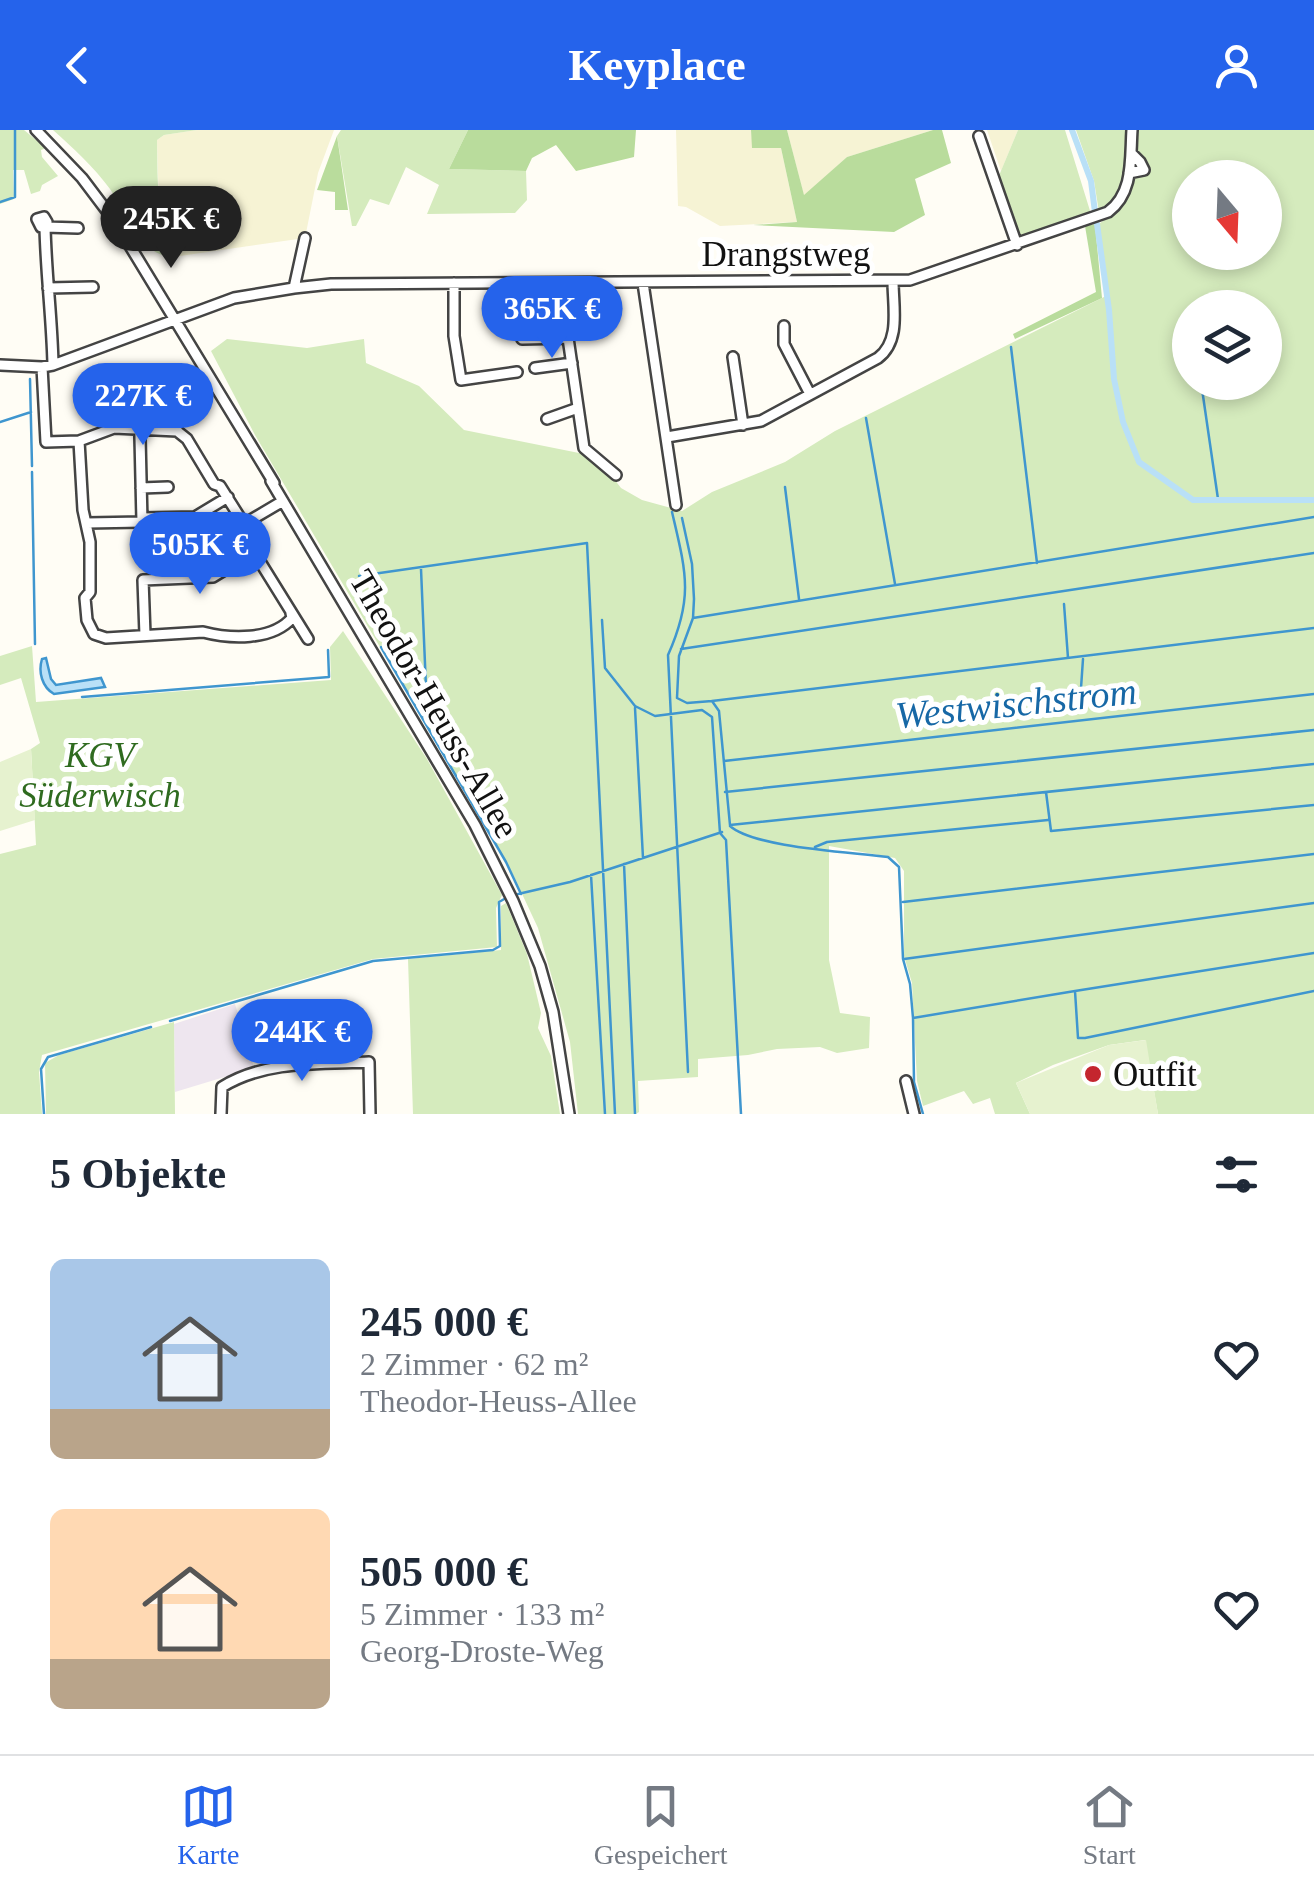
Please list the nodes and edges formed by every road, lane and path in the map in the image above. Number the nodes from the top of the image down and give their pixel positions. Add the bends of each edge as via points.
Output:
1 (36, 130) edge
2 (1132, 130) edge
3 (979, 136) dead end
4 (78, 228) dead end
5 (305, 238) dead end
6 (1016, 245) junction
7 (893, 282) junction
8 (454, 283) junction
9 (560, 283) junction
10 (643, 283) junction
11 (93, 287) dead end
12 (48, 288) junction
13 (294, 288) junction
14 (175, 318) junction
15 (784, 326) dead end
16 (569, 338) junction
17 (522, 339) dead end
18 (733, 357) dead end
19 (572, 363) junction
20 (0, 365) edge
21 (48, 366) junction
22 (535, 368) dead end
23 (516, 372) dead end
24 (810, 394) junction
25 (139, 395) dead end
26 (176, 395) dead end
27 (578, 408) junction
28 (547, 419) dead end
29 (743, 424) junction
30 (140, 428) junction
31 (177, 431) junction
32 (666, 437) junction
33 (79, 441) junction
34 (616, 474) dead end
35 (168, 487) dead end
36 (141, 488) junction
37 (228, 497) junction
38 (283, 500) junction
39 (676, 505) dead end
40 (142, 518) junction
41 (86, 524) junction
42 (244, 524) junction
43 (254, 552) junction
44 (142, 568) dead end
45 (143, 580) junction
46 (291, 613) junction
47 (146, 636) junction
48 (308, 639) dead end
49 (906, 1081) dead end
50 (221, 1114) edge
51 (370, 1114) edge
52 (568, 1114) edge
53 (914, 1114) edge

1 - 14 street, Theodor-Heuss-Allee via 104,205
2 - 6 street, Drangstweg via 1131,153 1144,170 1129,172 1116,206
3 - 6 street
4 - 12 street via 45,227
5 - 13 street
6 - 7 street, Drangstweg
7 - 10 street, Drangstweg
7 - 24 street via 894,336 887,351
8 - 9 street, Drangstweg
8 - 13 street, Drangstweg
8 - 23 street via 461,380
9 - 10 street, Drangstweg
9 - 16 street
10 - 32 street
11 - 12 street
12 - 21 street
13 - 14 street, Drangstweg
14 - 21 street, Drangstweg
14 - 38 street, Theodor-Heuss-Allee
15 - 24 street via 784,344
16 - 17 street
16 - 19 street
18 - 29 street
19 - 22 street
19 - 27 street
20 - 21 street, Drangstweg
21 - 33 street via 44,440
24 - 29 street via 762,421
25 - 30 street
26 - 31 street
27 - 28 street
27 - 34 street via 584,448
29 - 32 street
30 - 31 street
30 - 33 street via 114,428
30 - 36 street
31 - 37 street
32 - 39 street
33 - 41 street
35 - 36 street
36 - 40 street
37 - 40 street via 195,517
37 - 42 street
38 - 42 street
38 - 52 street, Theodor-Heuss-Allee via 514,901 553,1027
40 - 41 street
41 - 47 street via 90,628 106,638
42 - 43 street
43 - 45 street via 213,578
43 - 46 street
44 - 45 street
45 - 47 street
46 - 47 street via 286,626 270,634
46 - 48 street
49 - 53 street
50 - 51 street via 222,1087 233,1080 296,1065 369,1062

